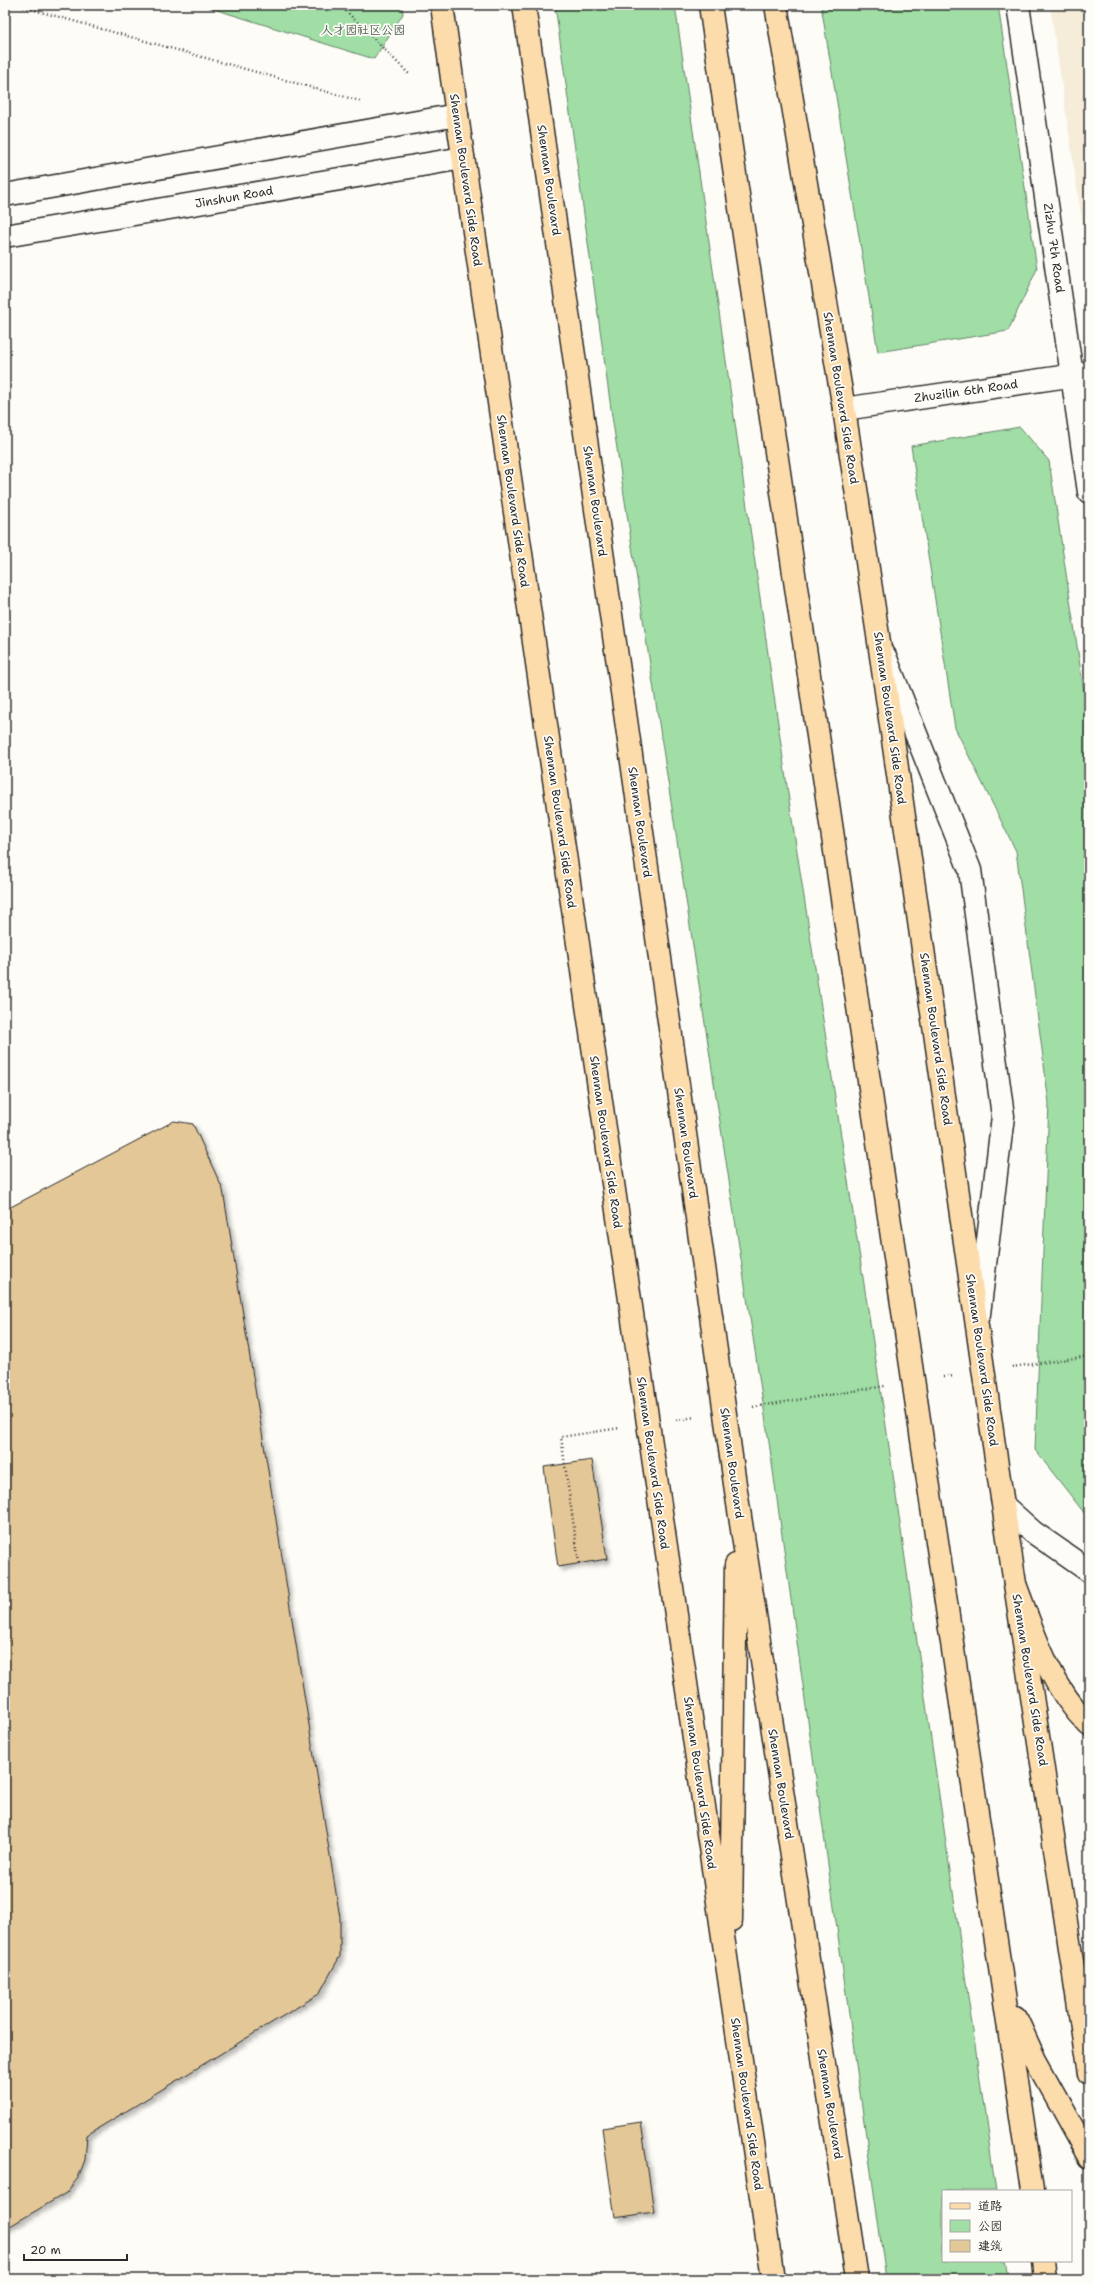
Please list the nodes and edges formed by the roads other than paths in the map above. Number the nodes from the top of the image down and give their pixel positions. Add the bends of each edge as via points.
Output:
1 (442, 5) edge
2 (524, 5) edge
3 (710, 5) edge
4 (776, 5) edge
5 (1018, 5) edge
6 (456, 115) junction
7 (463, 158) junction
8 (5, 195) edge
9 (5, 236) edge
10 (1081, 374) edge
11 (844, 408) junction
12 (1089, 492) edge
13 (879, 642) junction
14 (977, 1327) junction
15 (735, 1484) junction
16 (1004, 1506) junction
17 (1089, 1571) edge
18 (1015, 1584) junction
19 (1089, 1725) edge
20 (1002, 1978) junction
21 (732, 1999) junction
22 (1089, 2074) edge
23 (1089, 2157) edge
24 (1033, 2190) edge
25 (1043, 2262) edge
26 (773, 2279) edge
27 (857, 2279) edge
28 (1046, 2279) edge

1 - 6 main road, Shennan Boulevard Side Road
2 - 15 main road, Shennan Boulevard
3 - 20 main road
4 - 11 main road, Shennan Boulevard Side Road
5 - 10 street, Zizhu 7th Road
6 - 7 main road, Shennan Boulevard Side Road
6 - 8 street
7 - 9 street, Jinshun Road
7 - 21 main road, Shennan Boulevard Side Road
10 - 11 street, Zhuzilin 6th Road
10 - 12 street, Zizhu 7th Road
11 - 13 main road, Shennan Boulevard Side Road
13 - 14 main road, Shennan Boulevard Side Road
13 - 14 street via 970,870 1003,1116
14 - 16 main road, Shennan Boulevard Side Road
15 - 21 main road
15 - 27 main road, Shennan Boulevard
16 - 17 street via 1033,1532
16 - 18 main road, Shennan Boulevard Side Road
18 - 19 main road via 1052,1677
18 - 22 main road, Shennan Boulevard Side Road
20 - 23 main road via 1035,2060
20 - 24 main road
21 - 26 main road, Shennan Boulevard Side Road
25 - 28 main road

